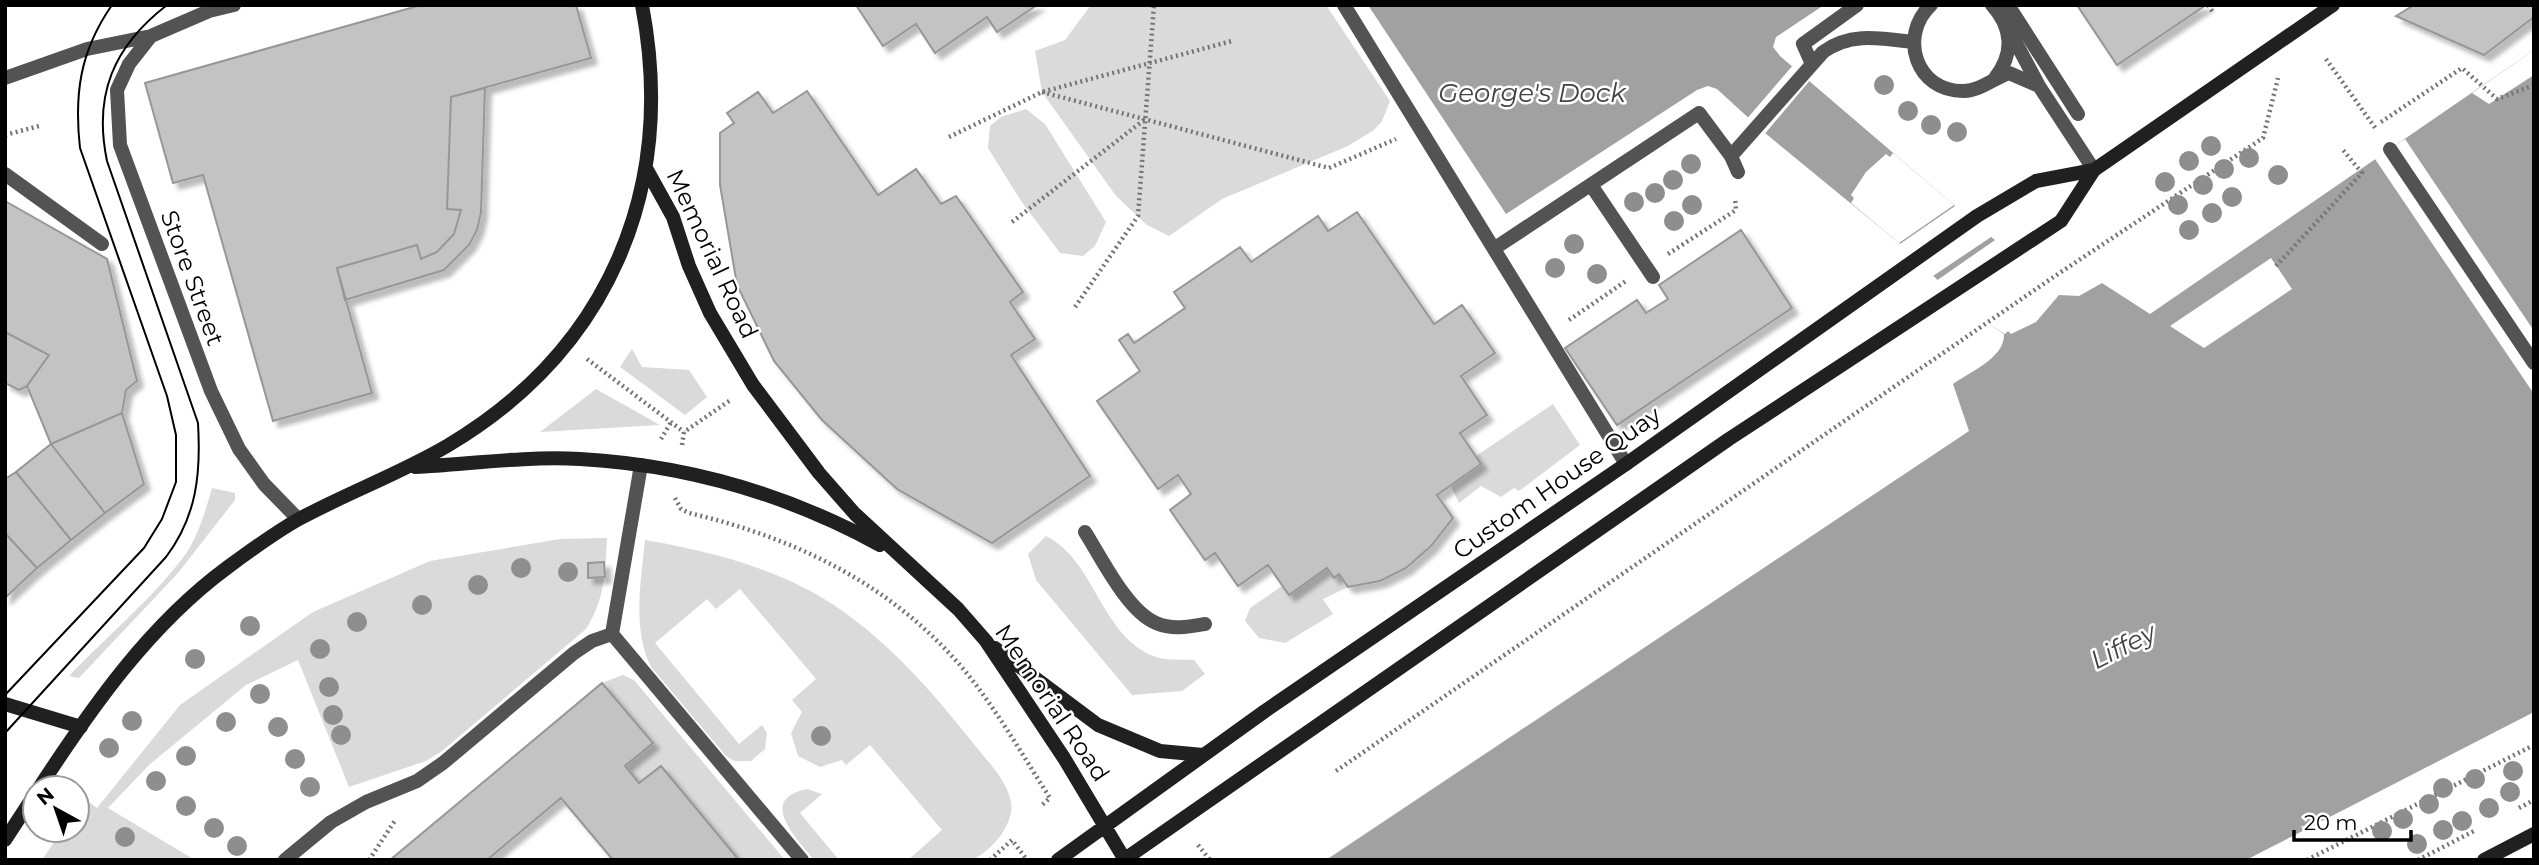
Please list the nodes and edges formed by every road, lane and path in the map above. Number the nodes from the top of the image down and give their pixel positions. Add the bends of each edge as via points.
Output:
1 (234, 5) edge
2 (642, 5) edge
3 (1154, 5) edge
4 (1344, 5) edge
5 (1857, 5) edge
6 (1931, 5) edge
7 (1992, 5) edge
8 (2008, 5) edge
9 (2208, 5) edge
10 (2333, 5) edge
11 (208, 8) edge
12 (2214, 14) dead end
13 (2008, 28) junction
14 (2291, 33) junction
15 (151, 36) junction
16 (1232, 41) dead end
17 (1913, 42) junction
18 (2326, 59) dead end
19 (1149, 62) junction
20 (1811, 62) junction
21 (5, 78) edge
22 (1995, 78) junction
23 (2534, 85) edge
24 (2039, 86) junction
25 (1042, 92) junction
26 (2078, 114) dead end
27 (1145, 119) junction
28 (39, 126) dead end
29 (1421, 128) junction
30 (5, 135) edge
31 (949, 137) dead end
32 (2390, 149) dead end
33 (2343, 150) dead end
34 (1731, 156) junction
35 (647, 170) junction
36 (2094, 170) junction
37 (1738, 172) dead end
38 (5, 174) edge
39 (1591, 184) junction
40 (1012, 222) dead end
41 (102, 244) dead end
42 (1495, 248) junction
43 (2276, 266) dead end
44 (1653, 276) dead end
45 (1076, 307) dead end
46 (2534, 363) edge
47 (602, 370) dead end
48 (727, 402) dead end
49 (671, 422) junction
50 (684, 432) junction
51 (662, 439) dead end
52 (682, 445) dead end
53 (1626, 464) junction
54 (641, 465) junction
55 (410, 467) junction
56 (676, 502) dead end
57 (298, 519) junction
58 (1085, 532) dead end
59 (894, 553) junction
60 (1205, 624) dead end
61 (612, 634) junction
62 (986, 641) junction
63 (5, 704) edge
64 (80, 727) junction
65 (2534, 745) edge
66 (1203, 755) junction
67 (1336, 771) dead end
68 (48, 774) edge
69 (1042, 805) dead end
70 (21, 815) edge
71 (1104, 824) junction
72 (2534, 834) edge
73 (5, 840) edge
74 (1198, 845) dead end
75 (1002, 848) junction
76 (1009, 856) dead end
77 (285, 860) edge
78 (802, 860) edge
79 (989, 860) edge
80 (1027, 860) edge
81 (1058, 860) edge
82 (1125, 860) edge
83 (1210, 860) edge
84 (2307, 860) edge
85 (2484, 860) edge

1 - 11 street, Store Street
2 - 35 main road, Memorial Road via 649,66
3 - 19 path
4 - 29 street
5 - 20 street via 1803,44
6 - 17 street via 1915,27
7 - 13 street
8 - 26 street
9 - 12 path
10 - 14 main road, Custom House Quay
11 - 15 street, Store Street
13 - 22 street via 2008,55
13 - 24 street
14 - 36 main road, Custom House Quay
14 - 67 path via 2263,138
15 - 21 street, Store Street via 87,49
15 - 57 street, Store Street via 129,64 117,90 120,145 211,391 239,449
16 - 19 path
17 - 20 street via 1855,38 1836,42
17 - 22 street via 1922,72 1934,83 1965,91
18 - 23 path via 2374,127 2462,68 2497,99
19 - 25 path
19 - 27 path
20 - 34 street
22 - 24 street via 2009,73
24 - 36 street
25 - 27 path
25 - 31 path
27 - 29 path via 1329,168
27 - 40 path
27 - 45 path via 1138,216
28 - 30 path
29 - 42 street
32 - 46 street
33 - 43 path via 2362,173
34 - 37 street
34 - 39 street via 1699,113
35 - 55 main road, Memorial Road via 619,260 597,303 566,343 495,412
35 - 59 main road, Memorial Road via 673,217 710,313 753,385 819,473
36 - 53 main road, Custom House Quay via 2036,181 1977,216
36 - 82 main road, Custom House Quay via 2062,221 1729,439
38 - 41 street
39 - 42 street
39 - 44 street
42 - 53 street
47 - 49 path
48 - 50 path
49 - 50 path
49 - 51 path
50 - 52 path
53 - 66 main road, Custom House Quay
54 - 55 main road, Memorial Road via 517,459
54 - 59 main road, Memorial Road via 734,484 790,502
54 - 61 street
55 - 57 main road
56 - 69 path via 689,513 783,540 828,561 904,612 964,671 1050,799
57 - 64 main road via 225,569 184,604 111,683
58 - 60 street via 1130,602 1154,622 1180,628
59 - 62 main road, Memorial Road via 950,601
61 - 77 street via 574,653 417,781 331,822
61 - 78 street
62 - 66 main road via 1098,724 1160,751
62 - 71 main road, Memorial Road
63 - 64 main road
64 - 68 main road
65 - 84 path
66 - 71 main road, Custom House Quay
70 - 73 main road
71 - 81 main road, Custom House Quay
71 - 82 main road, Memorial Road
72 - 85 main road
74 - 83 path
75 - 76 path
75 - 79 path
75 - 80 path via 1012,840

